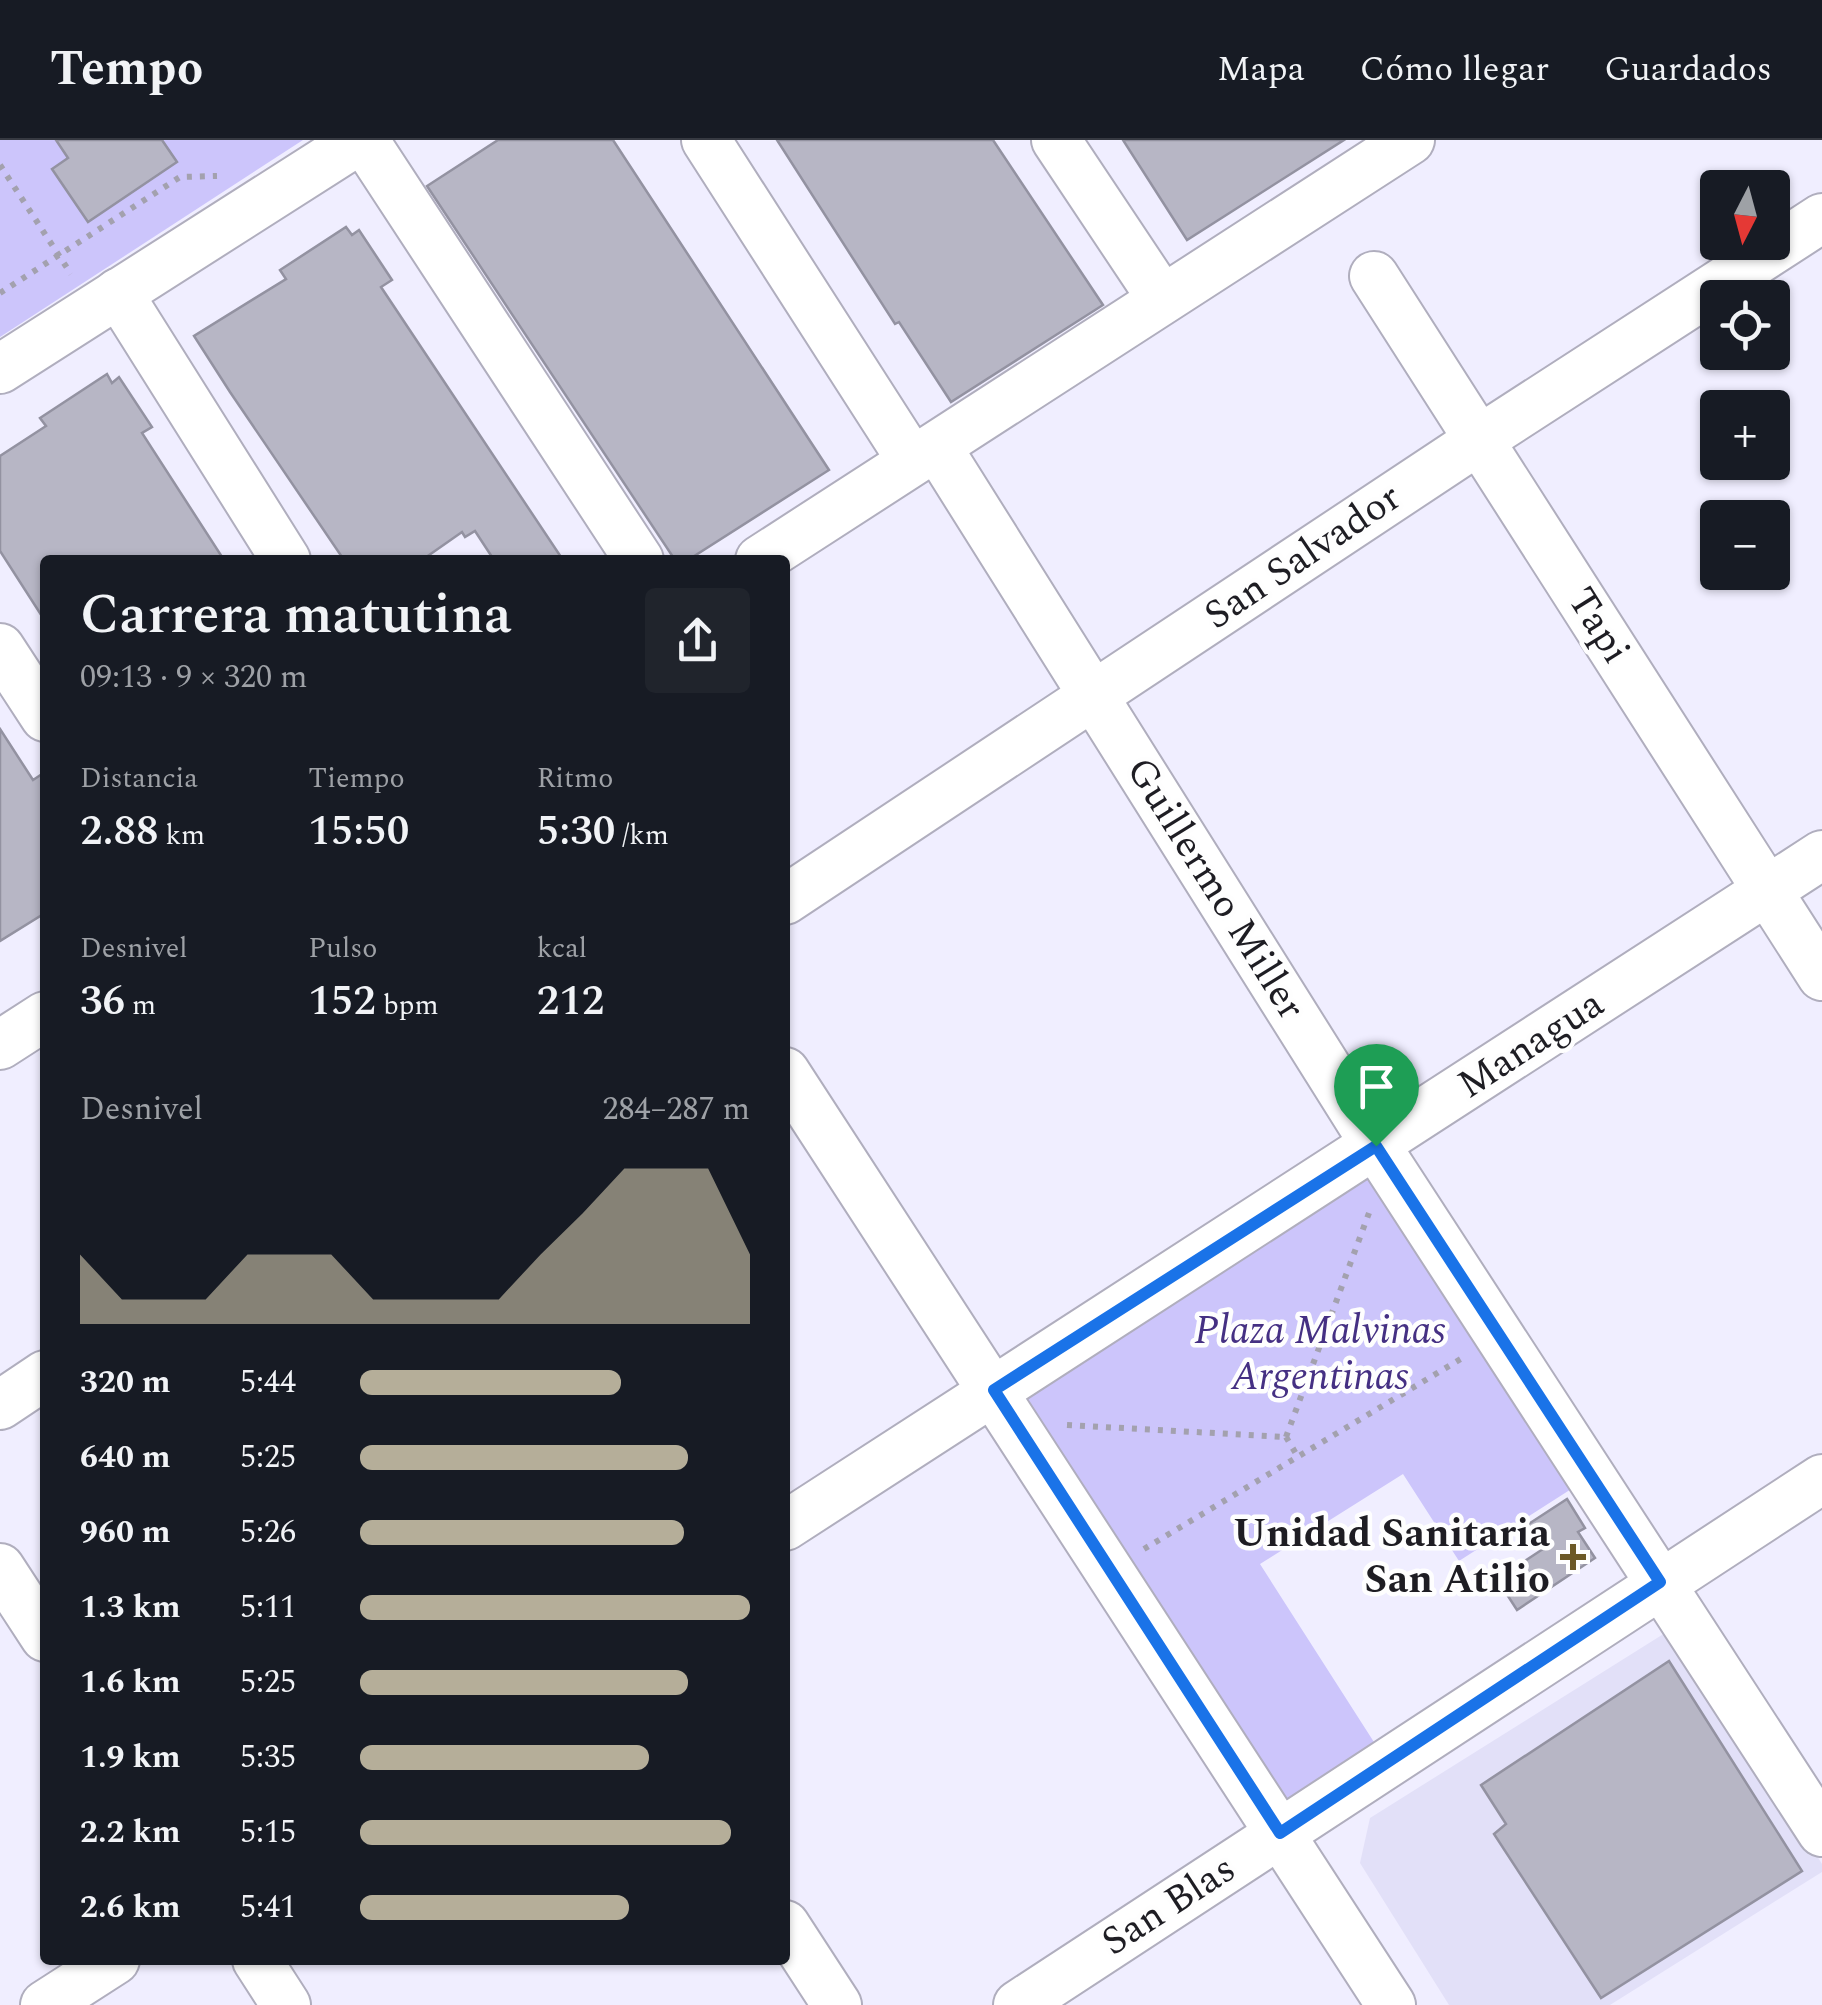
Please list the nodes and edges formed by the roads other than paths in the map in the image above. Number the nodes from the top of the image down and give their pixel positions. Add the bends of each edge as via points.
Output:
1 (362, 140) edge
2 (706, 140) edge
3 (1056, 140) edge
4 (1400, 143) edge
5 (1822, 218) edge
6 (1374, 276) dead end
7 (1162, 299) junction
8 (105, 301) junction
9 (0, 369) edge
10 (1479, 440) junction
11 (925, 454) junction
12 (283, 555) edge
13 (637, 555) edge
14 (768, 555) edge
15 (0, 648) edge
16 (1094, 696) junction
17 (40, 709) edge
18 (1822, 856) edge
19 (1766, 891) junction
20 (790, 897) edge
21 (1822, 976) edge
22 (40, 1019) edge
23 (0, 1045) edge
24 (790, 1080) edge
25 (1382, 1155) junction
26 (40, 1379) edge
27 (0, 1405) edge
28 (1005, 1406) junction
29 (1822, 1479) edge
30 (790, 1523) edge
31 (0, 1568) edge
32 (1660, 1582) junction
33 (40, 1629) edge
34 (1822, 1832) edge
35 (1280, 1833) junction
36 (790, 1933) edge
37 (107, 1965) edge
38 (260, 1965) edge
39 (45, 2005) edge
40 (286, 2005) edge
41 (837, 2005) edge
42 (1018, 2005) edge
43 (1392, 2005) edge

1 - 8 street
1 - 13 street
2 - 11 street, Guillermo Miller
3 - 7 street
4 - 7 street
5 - 10 street, San Salvador
6 - 10 street, Tapi
7 - 11 street
8 - 9 street
8 - 12 street
10 - 16 street, San Salvador
10 - 19 street, Tapi
11 - 14 street
11 - 16 street, Guillermo Miller
15 - 17 street
16 - 20 street, San Salvador
16 - 25 street, Guillermo Miller
18 - 19 street, Managua
19 - 21 street, Tapi
19 - 25 street, Managua
22 - 23 street
24 - 28 street
25 - 28 street, Managua
25 - 32 street, Guillermo Miller
26 - 27 street
28 - 30 street, Managua
28 - 35 street
29 - 32 street, San Blas
31 - 33 street
32 - 34 street, Guillermo Miller
32 - 35 street, San Blas
35 - 42 street, San Blas
35 - 43 street
36 - 41 street
37 - 39 street
38 - 40 street

